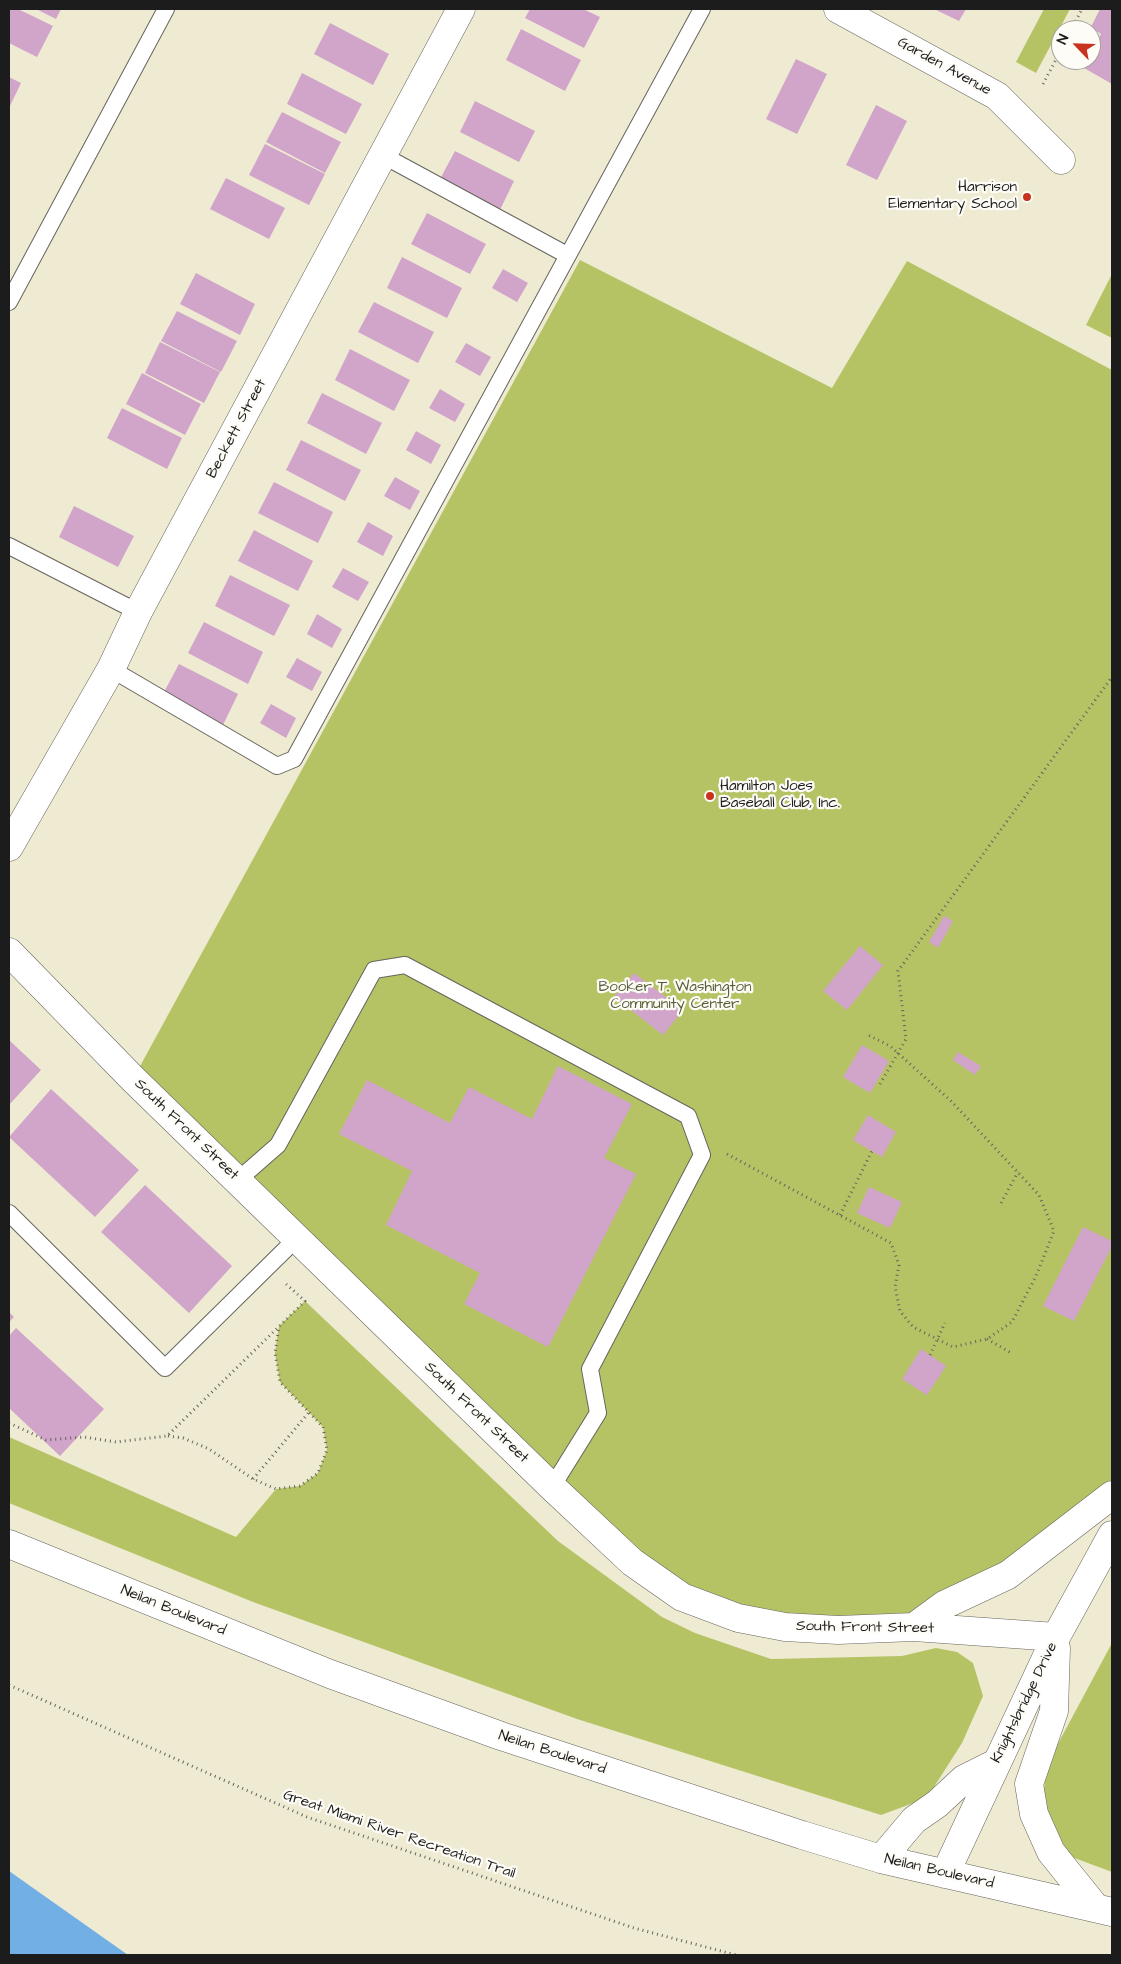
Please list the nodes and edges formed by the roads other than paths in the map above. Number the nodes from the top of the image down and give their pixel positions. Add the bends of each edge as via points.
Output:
1 (166, 9) edge
2 (461, 9) edge
3 (702, 9) edge
4 (838, 9) edge
5 (384, 156) junction
6 (1062, 160) dead end
7 (567, 255) junction
8 (9, 302) edge
9 (9, 546) edge
10 (138, 612) junction
11 (111, 669) junction
12 (9, 847) edge
13 (9, 952) edge
14 (238, 1180) junction
15 (9, 1213) edge
16 (297, 1238) junction
17 (552, 1487) junction
18 (1112, 1495) edge
19 (1112, 1535) edge
20 (9, 1544) edge
21 (914, 1626) junction
22 (1056, 1637) junction
23 (996, 1763) junction
24 (881, 1859) junction
25 (945, 1874) junction
26 (1104, 1910) edge

1 - 8 lane
2 - 5 street, Beckett Street
3 - 7 lane
4 - 6 street, Garden Avenue via 997,96
5 - 7 lane
5 - 10 street, Beckett Street
7 - 11 lane via 294,759 277,766
9 - 10 lane
10 - 11 street, Beckett Street
11 - 12 street, Beckett Street
13 - 14 street, South Front Street via 133,1079
14 - 16 street, South Front Street
14 - 17 lane via 278,1145 374,970 406,966 688,1116 702,1155 590,1369 598,1413
15 - 16 lane via 165,1368
16 - 17 street, South Front Street
17 - 21 street, South Front Street via 632,1562 682,1597 738,1618 785,1627 838,1630
18 - 21 street via 1008,1575 944,1605
19 - 22 street, Knightsbridge Drive
20 - 24 street, Neilan Boulevard via 321,1670 501,1736
21 - 22 street, South Front Street
22 - 23 street, Knightsbridge Drive
22 - 26 street via 1054,1711 1030,1784 1034,1814 1051,1852
23 - 24 street via 964,1779 914,1820
23 - 25 street, Knightsbridge Drive
24 - 25 street, Neilan Boulevard
25 - 26 street, Neilan Boulevard

